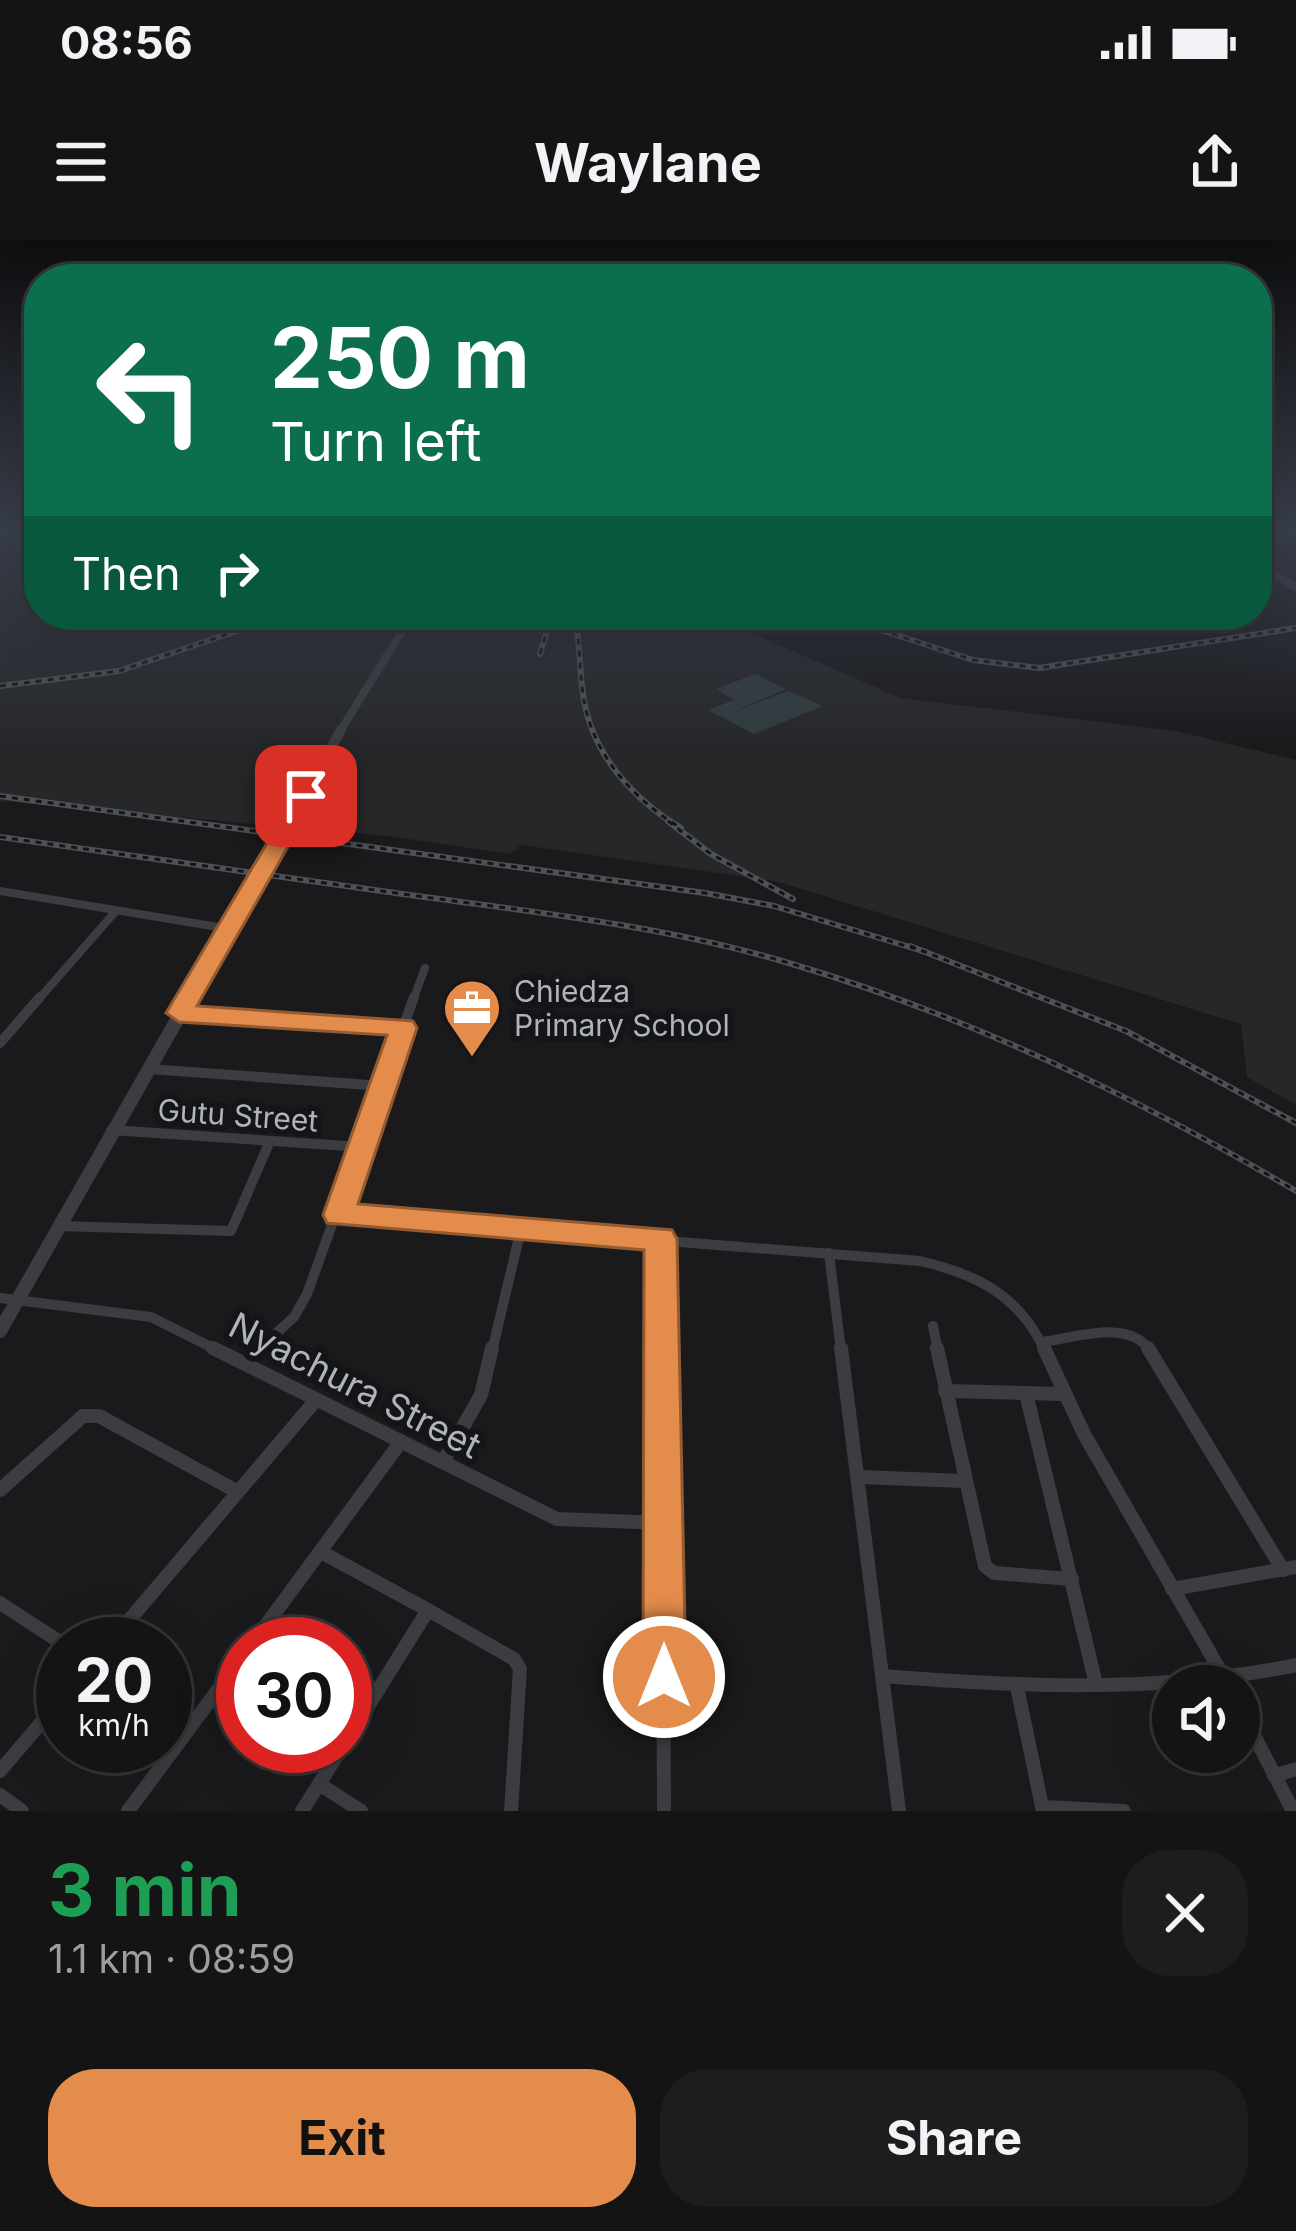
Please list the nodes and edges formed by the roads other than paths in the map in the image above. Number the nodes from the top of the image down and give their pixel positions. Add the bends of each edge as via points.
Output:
1 (402, 630) edge
2 (0, 891) edge
3 (115, 912) junction
4 (230, 929) junction
5 (425, 968) dead end
6 (179, 1013) junction
7 (404, 1028) junction
8 (6, 1030) edge
9 (0, 1043) edge
10 (146, 1069) junction
11 (383, 1086) junction
12 (111, 1130) junction
13 (270, 1141) junction
14 (362, 1147) junction
15 (339, 1215) junction
16 (58, 1226) junction
17 (521, 1229) junction
18 (661, 1239) junction
19 (829, 1253) junction
20 (0, 1298) edge
21 (18, 1301) junction
22 (933, 1326) dead end
23 (0, 1331) edge
24 (1042, 1342) junction
25 (244, 1364) junction
26 (945, 1390) junction
27 (1026, 1393) junction
28 (1063, 1394) junction
29 (316, 1400) junction
30 (400, 1443) junction
31 (442, 1462) junction
32 (861, 1477) junction
33 (963, 1481) junction
34 (0, 1490) edge
35 (238, 1492) junction
36 (664, 1523) junction
37 (321, 1552) junction
38 (1289, 1568) edge
39 (1072, 1579) junction
40 (1172, 1589) junction
41 (0, 1603) edge
42 (428, 1610) junction
43 (132, 1617) edge
44 (272, 1617) edge
45 (36, 1626) edge
46 (1217, 1665) edge
47 (1296, 1665) edge
48 (1260, 1675) edge
49 (883, 1676) junction
50 (1096, 1684) junction
51 (1152, 1684) edge
52 (1016, 1687) junction
53 (216, 1692) edge
54 (372, 1699) edge
55 (36, 1729) edge
56 (1260, 1748) edge
57 (1296, 1769) edge
58 (0, 1771) edge
59 (326, 1773) edge
60 (1274, 1776) junction
61 (319, 1784) junction
62 (0, 1795) edge
63 (1043, 1809) edge
64 (22, 1811) edge
65 (128, 1811) edge
66 (302, 1811) edge
67 (361, 1811) edge
68 (511, 1811) edge
69 (664, 1811) edge
70 (899, 1811) edge
71 (1124, 1811) edge
72 (1293, 1811) edge

1 - 4 street
2 - 3 street
3 - 4 street
3 - 8 street
4 - 6 street
5 - 7 street
6 - 7 street
6 - 10 street
7 - 11 street
8 - 9 street
10 - 11 street
10 - 12 street
11 - 14 street
12 - 13 street, Gutu Street
12 - 16 street
13 - 14 street, Gutu Street
13 - 16 street via 231,1231
14 - 15 street
15 - 17 street
15 - 25 street via 294,1318
16 - 21 street
17 - 18 street
17 - 31 street via 481,1395
18 - 19 street
18 - 36 street
19 - 24 street via 949,1267 1015,1303
19 - 32 street
20 - 21 street, Nyachura Street
21 - 23 street
21 - 25 street, Nyachura Street via 136,1312
22 - 26 street
24 - 28 street
24 - 38 street via 1125,1332 1142,1338
25 - 29 street, Nyachura Street
26 - 27 street
26 - 33 street
27 - 28 street
27 - 39 street
28 - 40 street
29 - 30 street, Nyachura Street
29 - 35 street
30 - 31 street, Nyachura Street
30 - 37 street
31 - 36 street, Nyachura Street via 557,1519
32 - 33 street
32 - 49 street
33 - 39 street via 985,1566
34 - 35 street via 83,1415 99,1416
35 - 43 street
36 - 69 street
37 - 42 street
37 - 44 street
38 - 40 street
39 - 50 street
40 - 46 street
41 - 45 street
42 - 54 street
42 - 68 street via 520,1670
47 - 48 street
49 - 52 street
49 - 70 street
50 - 51 street
50 - 52 street
52 - 63 street
53 - 65 street
55 - 58 street
56 - 60 street
57 - 60 street
59 - 61 street
60 - 72 street
61 - 66 street
61 - 67 street
62 - 64 street
63 - 71 street

